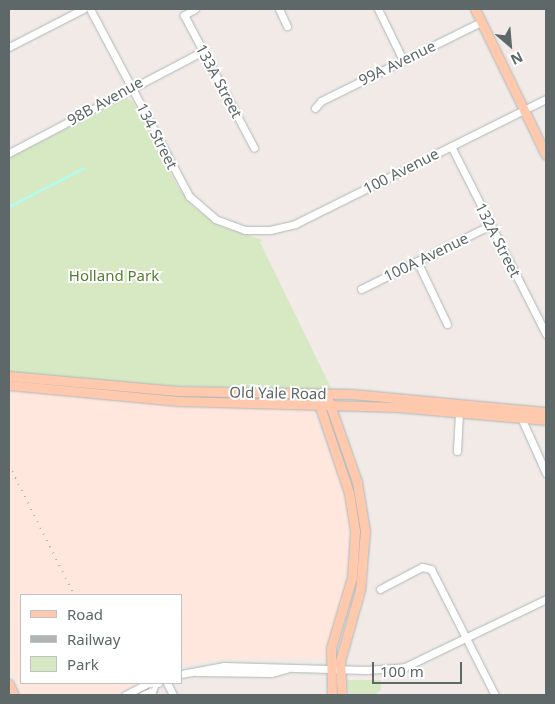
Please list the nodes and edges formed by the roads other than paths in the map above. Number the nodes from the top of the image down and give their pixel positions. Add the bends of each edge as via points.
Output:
1 (83, 9) edge
2 (90, 9) edge
3 (196, 9) edge
4 (279, 9) edge
5 (378, 9) edge
6 (475, 9) edge
7 (481, 22) junction
8 (287, 26) dead end
9 (9, 47) edge
10 (203, 50) junction
11 (403, 60) junction
12 (131, 87) junction
13 (546, 99) edge
14 (314, 108) dead end
15 (524, 110) junction
16 (451, 146) junction
17 (254, 148) dead end
18 (9, 153) edge
19 (546, 155) edge
20 (491, 225) junction
21 (253, 230) joint
22 (417, 261) junction
23 (361, 289) dead end
24 (447, 324) dead end
25 (546, 334) edge
26 (9, 376) edge
27 (9, 386) edge
28 (159, 389) junction
29 (315, 394) junction
30 (326, 394) junction
31 (156, 399) junction
32 (319, 404) junction
33 (330, 404) junction
34 (474, 406) junction
35 (459, 412) junction
36 (546, 412) edge
37 (519, 414) junction
38 (546, 420) edge
39 (457, 451) dead end
40 (340, 466) junction
41 (546, 473) edge
42 (360, 494) junction
43 (380, 589) dead end
44 (546, 598) edge
45 (467, 638) junction
46 (334, 670) junction
47 (182, 674) edge
48 (9, 684) edge
49 (147, 684) edge
50 (156, 684) edge
51 (168, 684) edge
52 (14, 695) edge
53 (125, 695) edge
54 (143, 695) edge
55 (174, 695) edge
56 (332, 695) edge
57 (342, 695) edge
58 (494, 695) edge

1 - 9 street
2 - 12 street, 134 Street
3 - 10 street, 133A Street via 184,14
4 - 8 street
5 - 11 street
6 - 7 main road
7 - 11 street, 99A Avenue
7 - 15 main road
10 - 12 street, 98B Avenue
10 - 17 street, 133A Street
11 - 14 street, 99A Avenue via 321,101
12 - 18 street, 98B Avenue
12 - 21 street, 134 Street via 189,196 215,219
13 - 15 street, 100 Avenue
15 - 16 street, 100 Avenue
15 - 19 main road
16 - 20 street, 132A Street
16 - 21 street, 100 Avenue via 295,224
20 - 22 street, 100A Avenue
20 - 25 street, 132A Street
22 - 23 street, 100A Avenue
22 - 24 street
26 - 28 main road, Old Yale Road
27 - 31 main road, Old Yale Road
28 - 29 main road, Old Yale Road
28 - 31 main road
29 - 30 main road, Old Yale Road
29 - 32 main road
30 - 33 main road
30 - 34 main road, Old Yale Road
31 - 32 main road, Old Yale Road
32 - 33 main road, Old Yale Road
32 - 40 main road
33 - 35 main road, Old Yale Road
33 - 42 main road
34 - 35 street
34 - 37 main road, Old Yale Road
35 - 37 main road, Old Yale Road
35 - 39 street
36 - 37 main road, Old Yale Road
37 - 38 main road, Old Yale Road
37 - 41 street
40 - 42 main road
40 - 46 main road via 353,510 355,558 350,588 333,641
42 - 46 main road via 365,564
43 - 45 street via 427,566
44 - 45 street
45 - 46 street via 405,667
45 - 58 street
46 - 47 street
46 - 56 main road
46 - 57 main road
48 - 52 main road
49 - 53 street
50 - 54 street via 152,691
51 - 55 street

